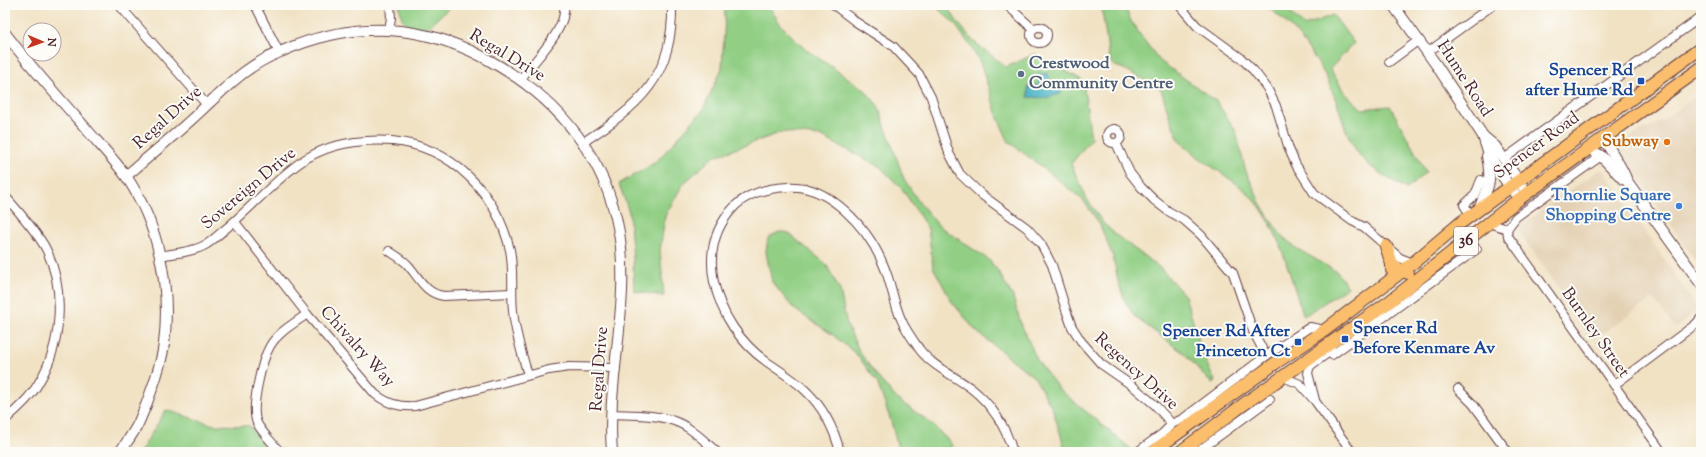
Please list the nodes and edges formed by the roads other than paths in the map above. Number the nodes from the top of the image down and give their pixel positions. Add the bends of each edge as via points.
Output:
1 (119, 5) edge
2 (254, 5) edge
3 (390, 5) edge
4 (564, 5) edge
5 (672, 5) edge
6 (834, 5) edge
7 (1007, 5) edge
8 (1179, 5) edge
9 (1393, 5) edge
10 (1493, 5) edge
11 (1701, 17) edge
12 (1033, 29) dead end
13 (389, 30) junction
14 (5, 33) edge
15 (1419, 40) junction
16 (1701, 48) edge
17 (280, 52) junction
18 (1428, 52) junction
19 (1389, 62) dead end
20 (1699, 69) edge
21 (521, 79) junction
22 (207, 105) junction
23 (1610, 115) junction
24 (1483, 136) junction
25 (1604, 138) junction
26 (582, 143) junction
27 (1116, 143) dead end
28 (1486, 148) junction
29 (1590, 149) junction
30 (1601, 156) junction
31 (1504, 159) junction
32 (126, 176) junction
33 (1481, 180) dead end
34 (1627, 181) junction
35 (1514, 183) junction
36 (5, 196) edge
37 (1523, 196) junction
38 (1475, 212) junction
39 (235, 222) junction
40 (1489, 223) junction
41 (1507, 229) junction
42 (1386, 246) junction
43 (1477, 249) dead end
44 (389, 251) dead end
45 (160, 256) junction
46 (1413, 263) junction
47 (1392, 264) junction
48 (1402, 271) junction
49 (1701, 284) edge
50 (512, 293) junction
51 (307, 314) junction
52 (1338, 320) junction
53 (1372, 320) junction
54 (1699, 322) edge
55 (1335, 340) junction
56 (1332, 355) dead end
57 (1270, 360) junction
58 (616, 368) junction
59 (528, 375) junction
60 (1283, 377) junction
61 (1614, 385) junction
62 (1458, 389) dead end
63 (1270, 399) dead end
64 (1315, 401) junction
65 (1244, 404) junction
66 (612, 414) junction
67 (5, 420) edge
68 (1242, 420) junction
69 (1172, 424) junction
70 (120, 452) edge
71 (280, 452) edge
72 (612, 452) edge
73 (716, 452) edge
74 (840, 452) edge
75 (1013, 452) edge
76 (1137, 452) edge
77 (1152, 452) edge
78 (1180, 452) edge
79 (1197, 452) edge
80 (1352, 452) edge
81 (1508, 452) edge
82 (1662, 452) edge

1 - 22 street
2 - 17 street
3 - 13 street
4 - 21 street via 566,12 558,33
5 - 26 street via 672,28 666,58 650,86 630,109
6 - 69 street, Regency Drive via 893,46 919,74 931,97 949,153 960,174 982,195 1027,228 1041,244 1052,265 1066,310 1080,341 1101,364 1156,405
7 - 12 street
8 - 42 street via 1197,26 1241,58 1267,88 1276,106 1296,165 1314,193 1364,226
9 - 15 street, Hume Road
10 - 18 street
11 - 31 street, Spencer Road
13 - 17 street, Regal Drive via 318,38
13 - 21 street, Regal Drive via 454,43 479,53
14 - 32 street
15 - 18 street, Hume Road
15 - 19 street, Hume Road
16 - 23 main road, Spencer Road / 36
17 - 22 street, Regal Drive via 250,67
18 - 24 street, Hume Road
20 - 23 main road via 1687,68 1677,72 1626,110
20 - 25 main road, Spencer Road / 36
21 - 26 street, Regal Drive via 558,110
22 - 32 street, Regal Drive
23 - 35 main road, Spencer Road / 36
24 - 28 street, Hume Road
24 - 31 street, Hume Road via 1495,146
25 - 29 main road, Spencer Road / 36
25 - 34 street
26 - 58 street, Regal Drive via 606,188 622,253
27 - 57 street via 1130,173 1141,187 1154,200 1202,235 1233,273 1253,331
28 - 35 street, Hume Road
28 - 38 street, Hume Road via 1490,180
29 - 30 street
29 - 37 main road, Spencer Road / 36
30 - 34 street
30 - 41 street via 1516,218
31 - 35 street, Hume Road
32 - 45 street via 148,218
33 - 38 street, Spencer Road via 1475,195 1464,205
34 - 49 street
35 - 37 street, Hume Road
35 - 38 main road, Spencer Road / 36
36 - 67 street via 46,249 58,289 59,314 56,340 38,384
37 - 40 main road, Spencer Road / 36
38 - 46 main road, Spencer Road / 36
39 - 45 street, Sovereign Drive via 207,244
39 - 50 street, Sovereign Drive via 298,164 323,151 356,141 413,144 430,150 458,166 476,183 491,205 505,230 510,252
39 - 51 street, Chivalry Way
40 - 41 street
40 - 48 main road via 1474,229 1422,270 1411,273
40 - 53 main road, Spencer Road / 36 via 1389,302
41 - 61 street, Burnley Street via 1508,236
42 - 46 street via 1400,258
42 - 47 main road
43 - 53 street, Spencer Road
44 - 50 street via 406,262 430,292 437,295
45 - 70 street via 166,300 164,345 152,391 137,425
46 - 48 main road, Spencer Road / 36
47 - 48 main road
47 - 52 main road via 1388,275 1342,310
48 - 52 main road, Spencer Road / 36
50 - 59 street, Sovereign Drive via 518,341
51 - 59 street, Chivalry Way via 374,394 393,405 415,406
51 - 71 street via 270,345 264,360 254,407 257,424
52 - 57 main road, Spencer Road / 36 via 1325,330
53 - 55 main road, Spencer Road / 36
53 - 56 street, Spencer Road
53 - 57 main road via 1361,310 1291,360
54 - 61 street
55 - 60 main road, Spencer Road / 36
55 - 64 street via 1328,353 1310,366 1308,373
57 - 69 street, Spencer Road
57 - 77 main road, Spencer Road / 36
58 - 59 street, Chivalry Way via 569,367
58 - 66 street, Regal Drive
60 - 64 street via 1300,384
60 - 65 main road, Spencer Road / 36
61 - 82 street, Burnley Street
62 - 81 street via 1473,404
63 - 68 street
64 - 80 street
65 - 68 street
65 - 78 main road, Spencer Road / 36
66 - 72 street, Regal Drive
66 - 73 street via 645,415 675,421 696,434
68 - 79 street
69 - 76 street, Spencer Road
74 - 75 street via 834,432 818,404 805,390 765,361 729,322 714,280 712,249 722,221 738,204 772,188 810,188 831,200 857,222 883,263 901,321 921,351 934,364 973,390 988,405 1005,431

